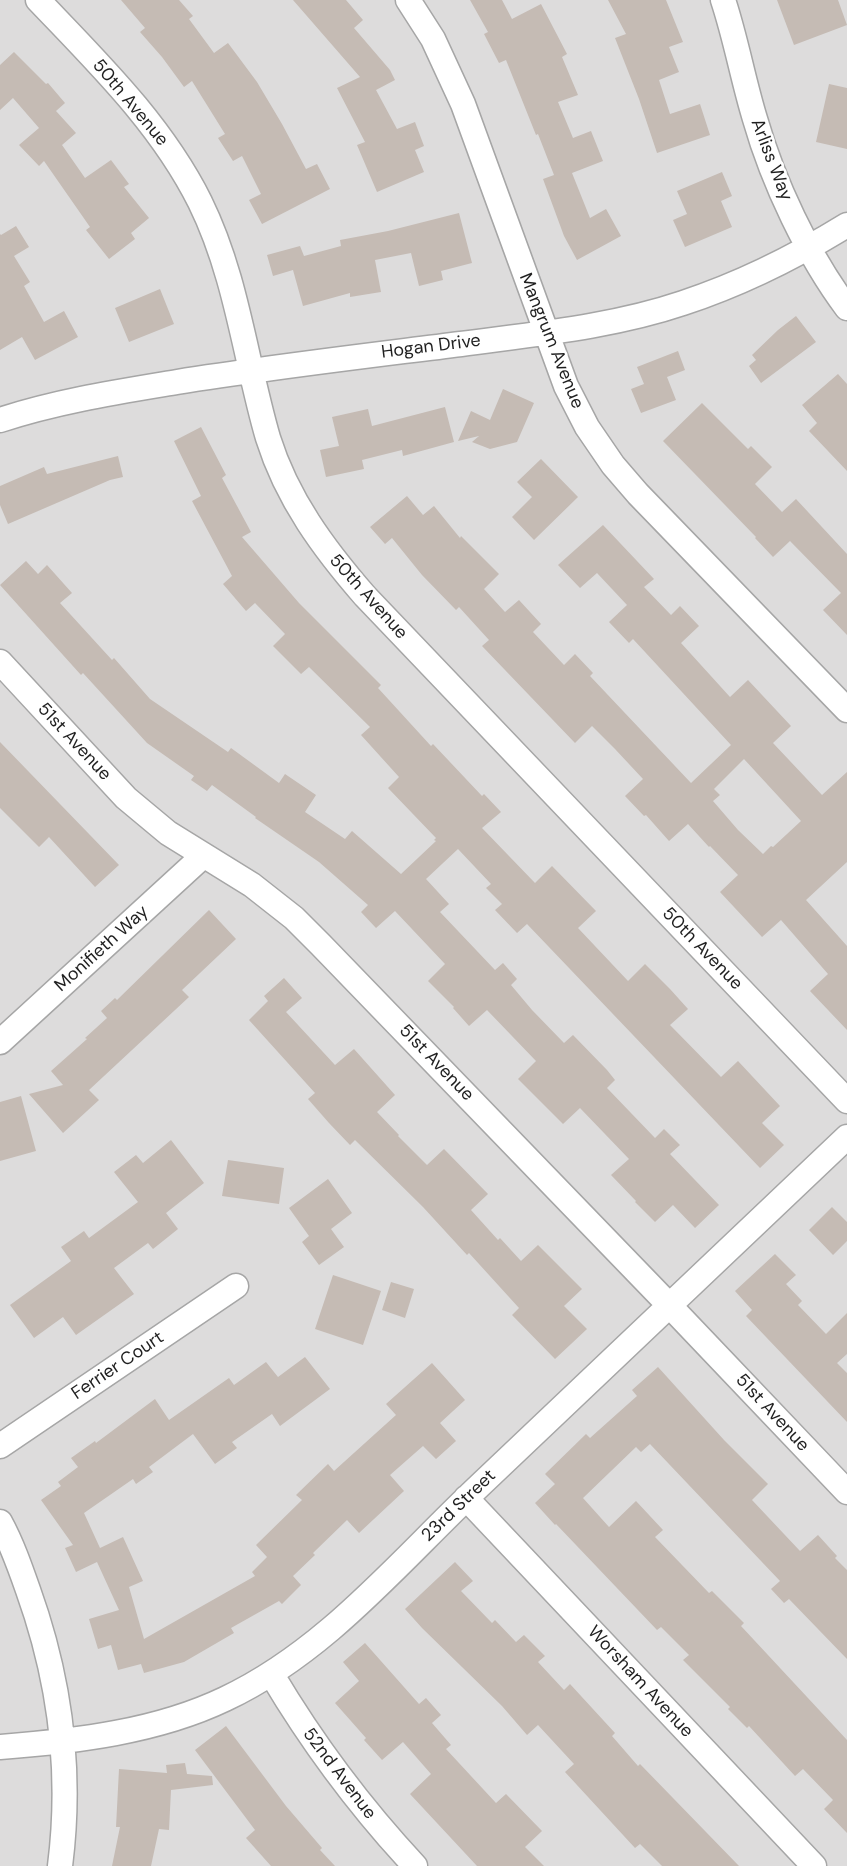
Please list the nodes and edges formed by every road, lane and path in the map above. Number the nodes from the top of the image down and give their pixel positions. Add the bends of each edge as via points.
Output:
1 (39, 0) edge
2 (408, 0) edge
3 (723, 0) edge
4 (847, 225) edge
5 (809, 248) junction
6 (847, 308) edge
7 (546, 333) junction
8 (252, 370) junction
9 (0, 420) edge
10 (0, 662) edge
11 (847, 710) edge
12 (203, 856) junction
13 (0, 1042) edge
14 (847, 1101) edge
15 (847, 1137) edge
16 (236, 1286) dead end
17 (669, 1305) junction
18 (0, 1446) edge
19 (847, 1492) edge
20 (466, 1498) junction
21 (0, 1522) edge
22 (272, 1675) junction
23 (63, 1742) junction
24 (0, 1747) edge
25 (60, 1866) edge
26 (415, 1866) edge
27 (814, 1866) edge

1 - 8 street, 50th Avenue via 133,101 170,150 200,202 223,259
2 - 7 street, Mangrum Avenue via 433,39 463,104
3 - 5 street, Arliss Way via 755,121 779,187
4 - 5 street, Hogan Drive
5 - 6 street, Arliss Way
5 - 7 street, Hogan Drive via 740,282 682,303 622,320
7 - 8 street, Hogan Drive
7 - 11 street, Mangrum Avenue via 566,386 613,465
8 - 9 street, Hogan Drive via 63,402
8 - 14 street, 50th Avenue via 269,439 284,479 318,540 339,566
10 - 12 street, 51st Avenue via 126,798
12 - 13 street, Monifieth Way
12 - 17 street, 51st Avenue via 252,885 315,938
15 - 17 street, 23rd Street
16 - 18 street, Ferrier Court
17 - 19 street, 51st Avenue
17 - 20 street, 23rd Street
20 - 22 street, 23rd Street via 327,1634
20 - 27 street, Worsham Avenue
21 - 23 street via 41,1626
22 - 23 street, 23rd Street via 224,1700 179,1717
22 - 26 street, 52nd Avenue via 300,1723 344,1783
23 - 24 street, 23rd Street
23 - 25 street via 65,1784

